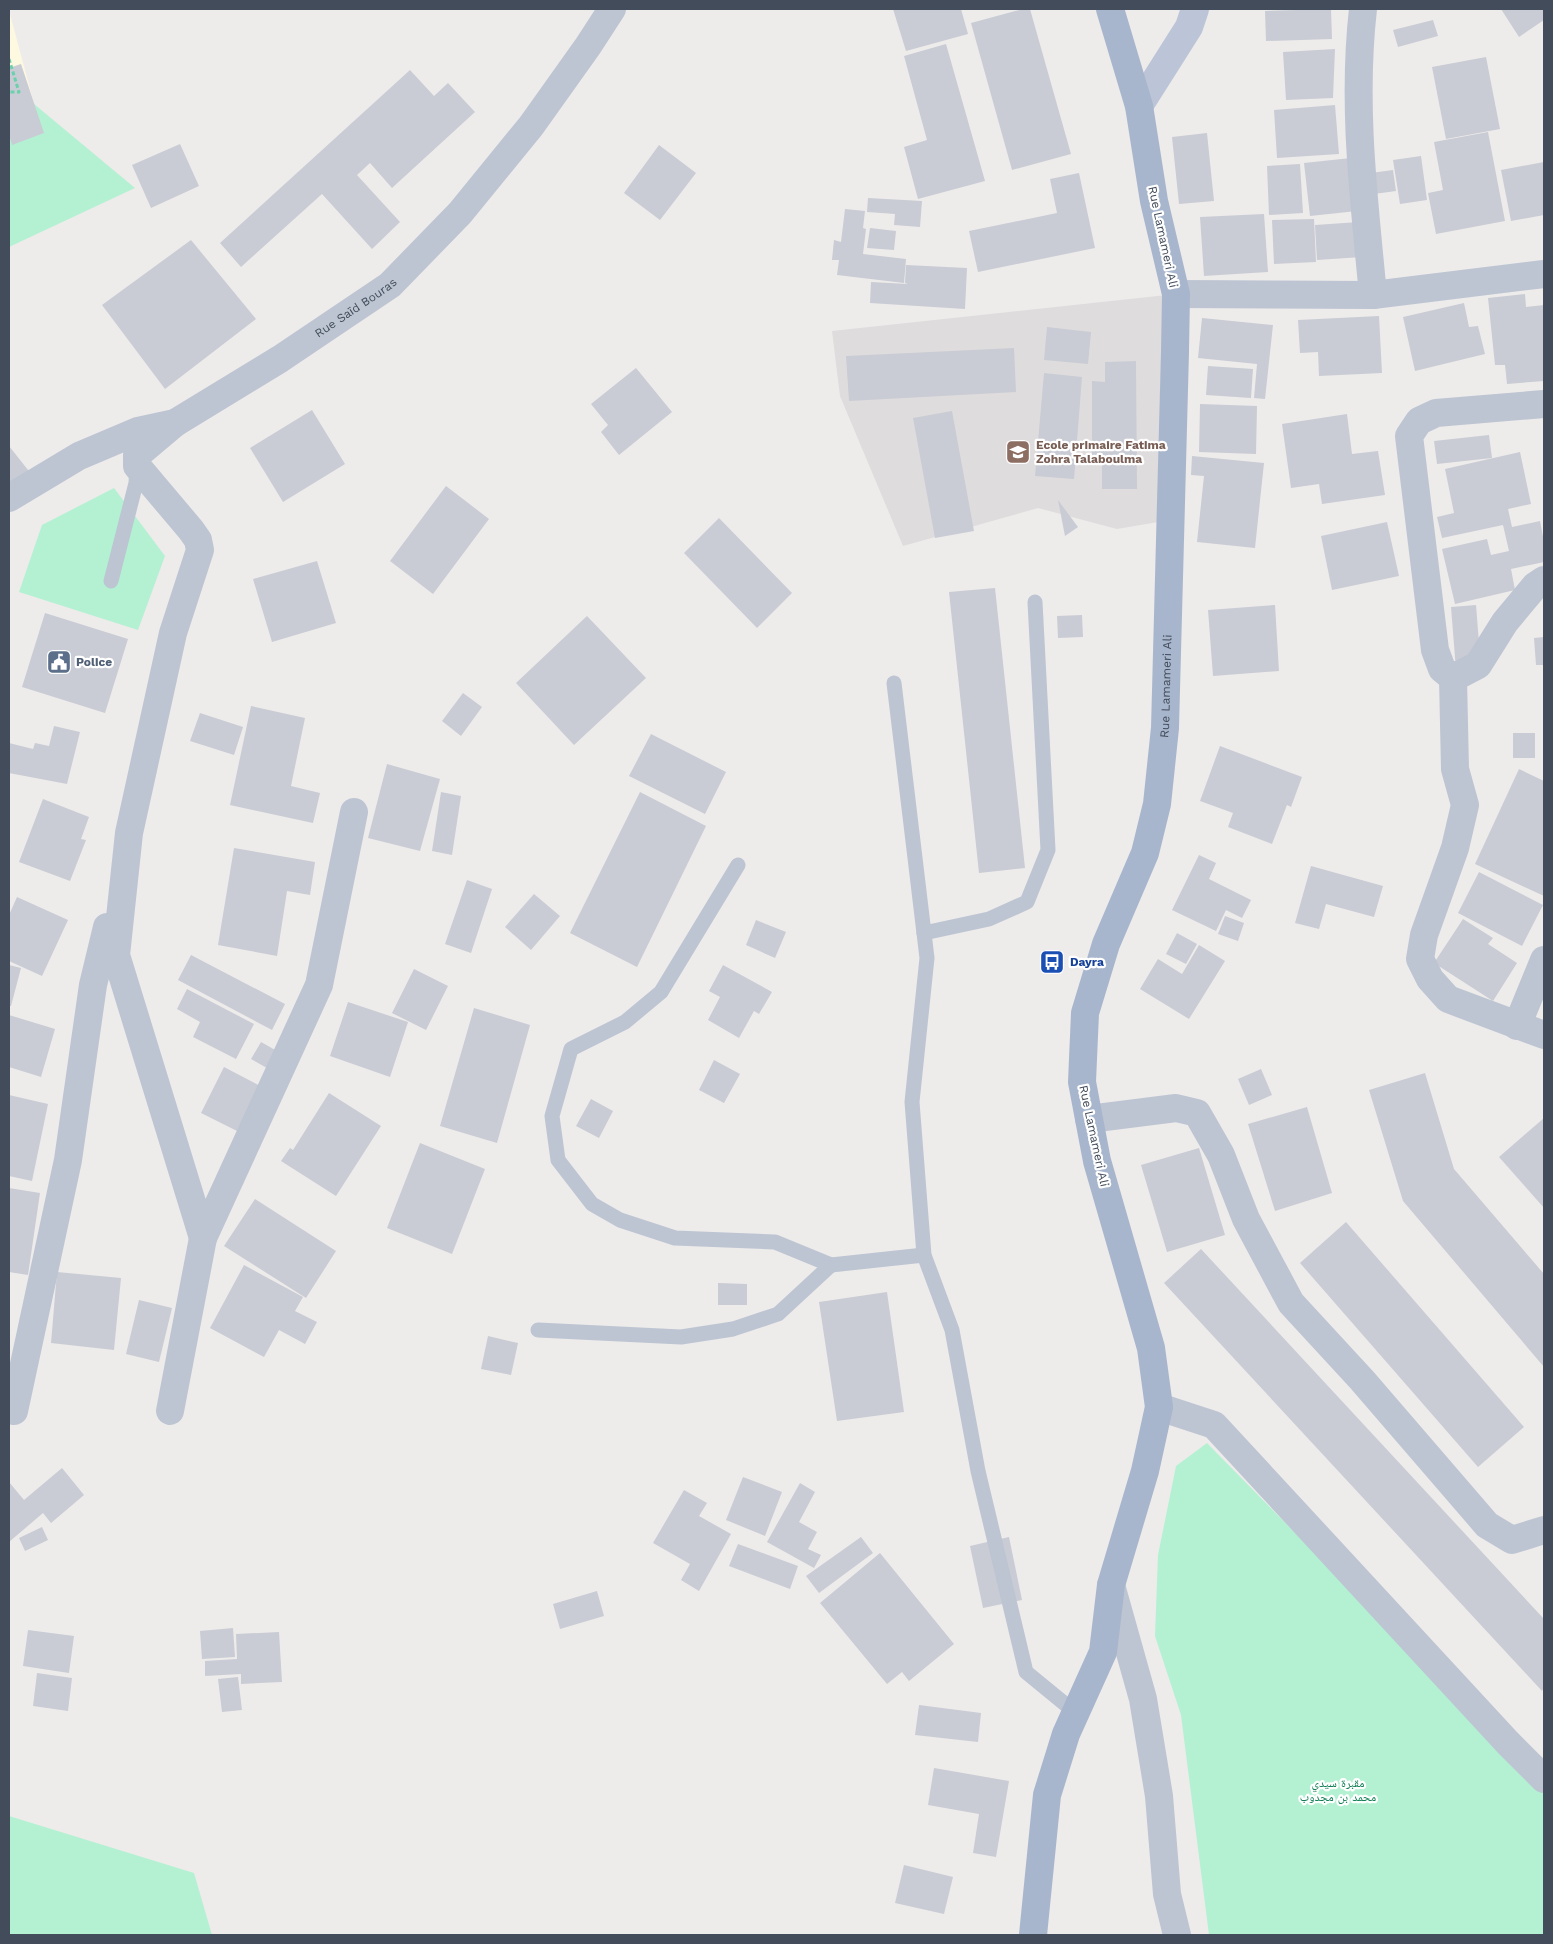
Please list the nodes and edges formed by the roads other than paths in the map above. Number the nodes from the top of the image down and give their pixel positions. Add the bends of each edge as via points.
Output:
1 (612, 9) edge
2 (1110, 9) edge
3 (1196, 9) edge
4 (1363, 9) edge
5 (1139, 106) junction
6 (1544, 274) edge
7 (1176, 294) junction
8 (1373, 295) junction
9 (1544, 404) edge
10 (175, 423) junction
11 (136, 466) junction
12 (9, 498) edge
13 (1544, 580) edge
14 (111, 581) dead end
15 (1035, 602) dead end
16 (1453, 678) junction
17 (894, 683) dead end
18 (354, 812) dead end
19 (129, 833) junction
20 (738, 865) dead end
21 (924, 932) junction
22 (1544, 960) edge
23 (1517, 1026) junction
24 (1544, 1035) edge
25 (1089, 1119) junction
26 (203, 1238) junction
27 (924, 1255) junction
28 (831, 1265) junction
29 (538, 1330) dead end
30 (1159, 1407) junction
31 (14, 1411) dead end
32 (170, 1411) dead end
33 (1544, 1530) edge
34 (1111, 1585) junction
35 (1076, 1712) junction
36 (1544, 1779) edge
37 (1033, 1935) edge
38 (1178, 1935) edge

1 - 10 street, Rue Saïd Bouras via 519,140 460,213 390,285 280,359
2 - 5 main road, Rue Lamameri Ali
3 - 5 street via 1189,27
4 - 8 street via 1358,53 1357,123
5 - 7 main road, Rue Lamameri Ali via 1154,201
6 - 8 street
7 - 8 street
7 - 25 main road, Rue Lamameri Ali via 1165,728 1157,804 1145,853 1106,944 1085,1013 1082,1082
9 - 16 street via 1436,413 1419,421 1409,436 1435,650 1442,669
10 - 11 street via 137,455
10 - 12 street, Rue Saïd Bouras via 138,431 79,456
11 - 14 lane via 136,483
11 - 19 street via 191,530 200,550 173,633
13 - 16 street via 1535,586 1505,622 1478,665
15 - 21 lane via 1048,850 1027,902 989,919
16 - 23 street via 1455,768 1465,805 1455,848 1424,935 1420,959 1430,979 1448,999
17 - 21 lane
18 - 26 street via 319,985
19 - 26 street via 116,956
19 - 31 street via 93,985 68,1160
20 - 28 lane via 661,992 625,1022 571,1049 552,1116 558,1160 592,1204 620,1220 675,1238 775,1242
21 - 27 lane via 927,958 912,1102
22 - 23 street
23 - 24 street
25 - 30 main road, Rue Lamameri Ali via 1097,1162 1151,1348
25 - 33 street via 1176,1108 1197,1113 1221,1155 1246,1218 1290,1303 1362,1380 1487,1525 1512,1540
26 - 32 street
27 - 28 lane
27 - 35 lane via 952,1330 978,1471 1026,1672
28 - 29 lane via 778,1314 733,1329 681,1337
30 - 34 main road via 1145,1471
30 - 36 street via 1214,1425
34 - 35 main road via 1103,1652
34 - 38 street via 1143,1699 1159,1796 1167,1894
35 - 37 main road via 1047,1795

